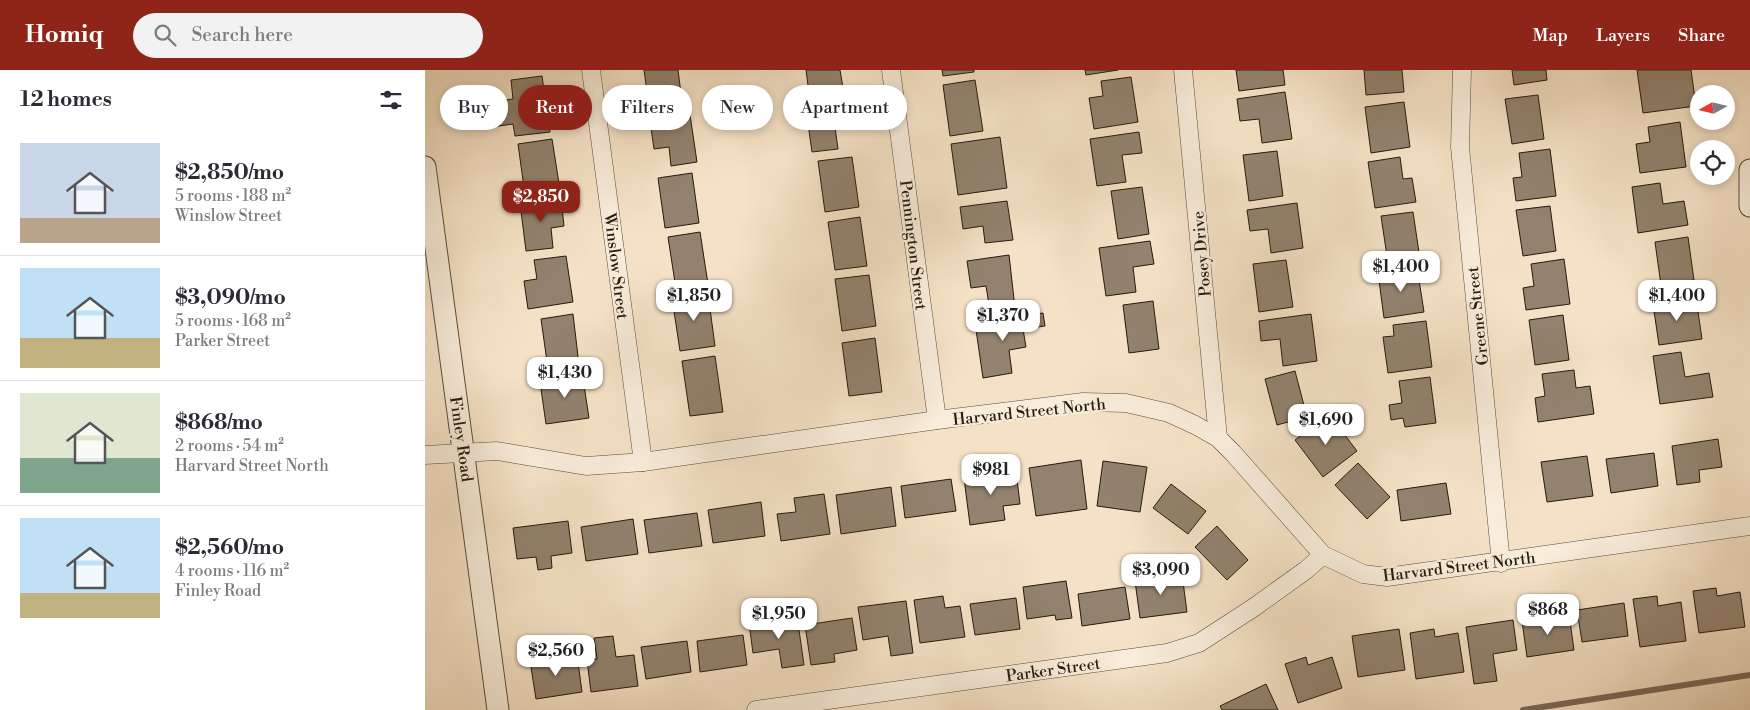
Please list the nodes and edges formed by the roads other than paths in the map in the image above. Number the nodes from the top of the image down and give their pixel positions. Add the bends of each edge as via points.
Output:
1 (591, 70) edge
2 (891, 70) edge
3 (1183, 70) edge
4 (1462, 70) edge
5 (425, 167) edge
6 (1750, 170) edge
7 (1750, 206) edge
8 (937, 420) junction
9 (1218, 438) junction
10 (463, 452) junction
11 (425, 455) edge
12 (643, 462) junction
13 (1750, 526) edge
14 (1323, 555) junction
15 (1501, 563) junction
16 (498, 710) edge
17 (756, 710) edge

1 - 12 street, Winslow Street
2 - 8 street, Pennington Street
3 - 9 street, Posey Drive
4 - 15 street, Greene Street via 1461,146
5 - 10 street, Finley Road
6 - 7 street
8 - 9 street, Harvard Street North via 1083,402 1126,403 1169,412
8 - 12 street, Harvard Street North
9 - 14 street, Harvard Street North
10 - 11 street, Harvard Street North
10 - 12 street, Harvard Street North via 497,451 586,466
10 - 16 street, Finley Road
13 - 15 street, Harvard Street North
14 - 15 street, Harvard Street North via 1363,574 1387,577
14 - 17 street, Parker Street via 1253,608 1199,643 1167,653

